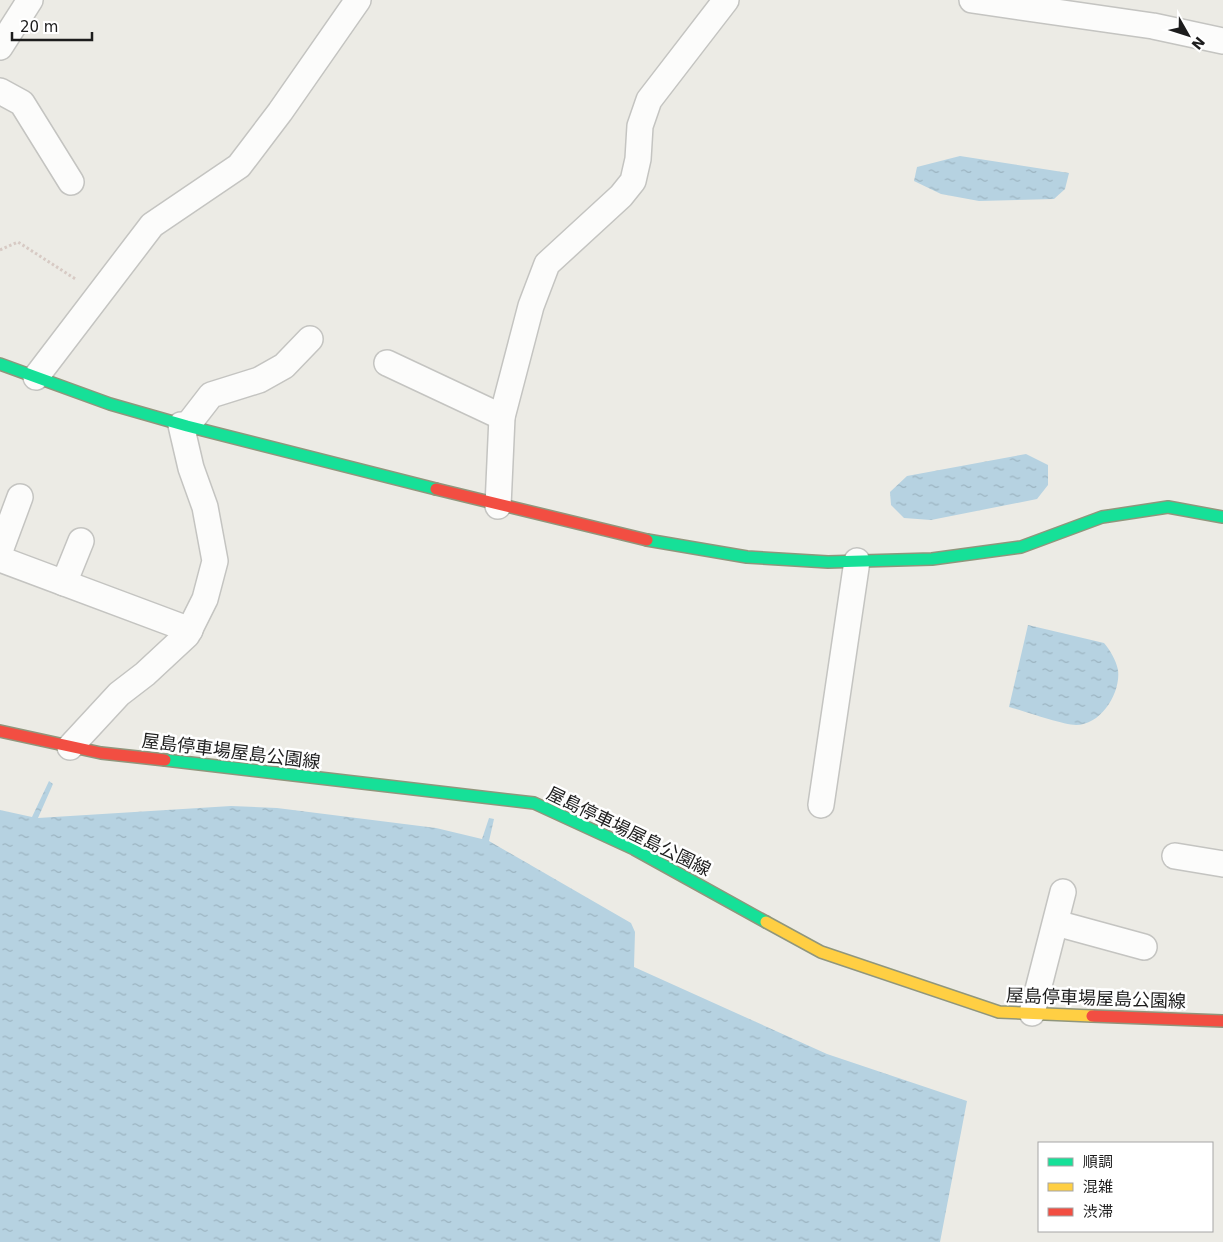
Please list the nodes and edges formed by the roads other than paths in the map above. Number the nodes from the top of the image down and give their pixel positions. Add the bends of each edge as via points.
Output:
1 (30, 0) edge
2 (358, 0) edge
3 (726, 0) edge
4 (972, 0) edge
5 (1223, 41) edge
6 (0, 47) edge
7 (0, 91) edge
8 (72, 182) dead end
9 (310, 339) dead end
10 (0, 364) edge
11 (387, 364) dead end
12 (36, 377) junction
13 (502, 417) junction
14 (184, 425) junction
15 (20, 497) dead end
16 (498, 506) junction
17 (1223, 517) edge
18 (81, 541) dead end
19 (0, 551) edge
20 (0, 559) edge
21 (857, 562) junction
22 (64, 583) junction
23 (190, 630) junction
24 (0, 731) edge
25 (70, 747) junction
26 (821, 806) dead end
27 (1175, 856) dead end
28 (1223, 864) edge
29 (1063, 892) dead end
30 (1056, 923) junction
31 (1144, 947) dead end
32 (1032, 1013) junction
33 (1223, 1021) edge

1 - 6 street
2 - 12 street via 239,166 152,226
3 - 13 street via 649,100 640,126 633,181 547,264 530,306
4 - 5 street via 1153,26
7 - 8 street via 22,103
9 - 14 street via 284,366 259,380 211,395
10 - 12 main road
11 - 13 street
12 - 14 main road via 110,404
13 - 16 street
14 - 16 main road
14 - 23 street via 191,468 205,507 215,561 205,599
15 - 19 street
16 - 21 main road via 632,538 747,557
17 - 21 main road via 1168,507 1102,517 1021,547 932,559
18 - 22 street
20 - 22 street
21 - 26 street
22 - 23 street
23 - 25 street via 145,674 119,694
24 - 25 main road, 屋島停車場屋島公園線
25 - 32 main road, 屋島停車場屋島公園線 via 534,803 634,849 821,952 999,1012
27 - 28 street
29 - 30 street
30 - 31 street
30 - 32 street
32 - 33 main road, 屋島停車場屋島公園線

